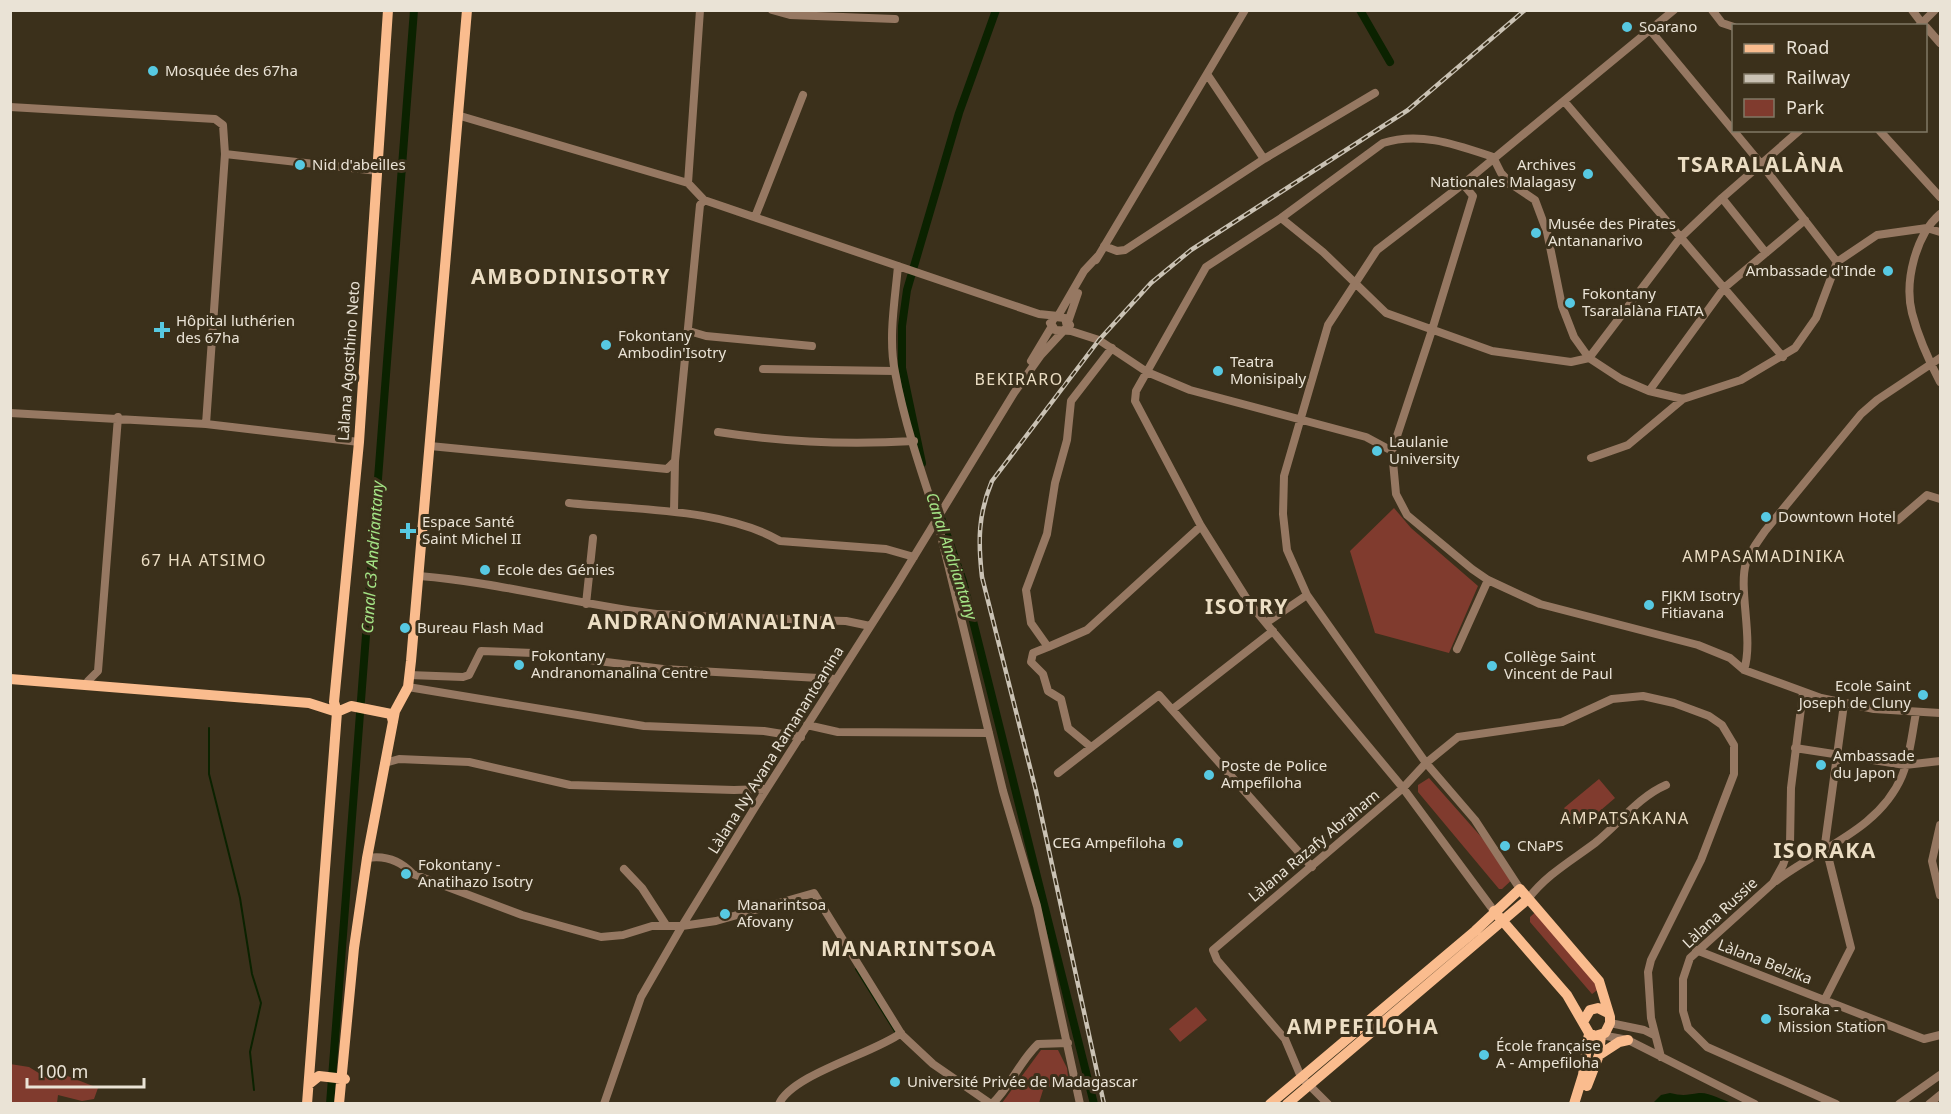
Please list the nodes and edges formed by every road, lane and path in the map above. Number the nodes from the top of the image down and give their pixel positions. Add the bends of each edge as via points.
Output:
1 (388, 10) edge
2 (467, 10) edge
3 (700, 10) edge
4 (772, 10) edge
5 (1245, 10) edge
6 (1674, 10) edge
7 (1712, 10) edge
8 (1912, 10) edge
9 (1935, 10) edge
10 (895, 19) dead end
11 (1922, 24) edge
12 (1924, 24) edge
13 (1732, 26) edge
14 (1927, 29) edge
15 (1650, 30) junction
16 (1941, 43) edge
17 (1207, 74) junction
18 (1375, 93) dead end
19 (803, 95) dead end
20 (1564, 101) junction
21 (10, 107) edge
22 (457, 115) junction
23 (1732, 129) edge
24 (1735, 132) edge
25 (1786, 132) edge
26 (1798, 132) edge
27 (1881, 132) edge
28 (1789, 141) junction
29 (225, 154) junction
30 (1493, 157) junction
31 (1264, 159) junction
32 (1762, 165) junction
33 (378, 171) junction
34 (688, 183) junction
35 (1463, 184) junction
36 (1511, 184) junction
37 (1941, 197) edge
38 (1722, 198) junction
39 (704, 200) junction
40 (1941, 214) edge
41 (755, 217) junction
42 (1281, 218) junction
43 (1805, 220) junction
44 (1927, 228) junction
45 (1904, 231) junction
46 (1941, 232) edge
47 (1941, 237) edge
48 (1680, 238) junction
49 (1920, 244) junction
50 (1104, 246) junction
51 (1766, 253) junction
52 (1098, 256) junction
53 (1837, 262) junction
54 (898, 266) junction
55 (1354, 282) junction
56 (1724, 288) junction
57 (1039, 314) junction
58 (1058, 316) junction
59 (1068, 322) junction
60 (1052, 326) junction
61 (1432, 330) junction
62 (689, 331) junction
63 (1060, 332) junction
64 (1080, 334) junction
65 (812, 346) dead end
66 (1112, 348) junction
67 (1783, 357) junction
68 (1589, 358) junction
69 (1941, 358) edge
70 (1931, 364) junction
71 (763, 369) dead end
72 (894, 371) junction
73 (1147, 372) junction
74 (1941, 382) edge
75 (1649, 391) junction
76 (1014, 393) junction
77 (1683, 399) junction
78 (10, 412) edge
79 (118, 417) junction
80 (1301, 418) junction
81 (206, 424) junction
82 (718, 432) dead end
83 (914, 441) junction
84 (358, 442) junction
85 (430, 446) junction
86 (1392, 451) junction
87 (1591, 458) dead end
88 (675, 461) junction
89 (1941, 499) edge
90 (569, 503) dead end
91 (674, 511) junction
92 (937, 519) junction
93 (1898, 520) dead end
94 (1201, 526) junction
95 (593, 538) dead end
96 (914, 556) junction
97 (418, 576) junction
98 (1488, 580) junction
99 (1308, 594) junction
100 (586, 604) junction
101 (1266, 622) junction
102 (870, 626) junction
103 (1273, 631) junction
104 (1048, 647) junction
105 (1457, 649) dead end
106 (1744, 670) junction
107 (410, 675) junction
108 (10, 677) edge
109 (836, 679) junction
110 (88, 681) junction
111 (408, 687) junction
112 (1803, 692) junction
113 (1844, 704) junction
114 (341, 706) junction
115 (1173, 708) junction
116 (1916, 713) junction
117 (1941, 714) edge
118 (394, 717) junction
119 (807, 725) junction
120 (990, 733) junction
121 (801, 737) junction
122 (1091, 747) junction
123 (1795, 748) junction
124 (1837, 755) junction
125 (1941, 761) edge
126 (385, 763) junction
127 (1426, 763) junction
128 (1905, 765) junction
129 (1058, 773) dead end
130 (1666, 785) dead end
131 (1403, 788) junction
132 (766, 789) junction
133 (1941, 825) edge
134 (1825, 851) junction
135 (366, 858) junction
136 (1312, 867) junction
137 (624, 869) dead end
138 (1773, 883) junction
139 (1520, 889) junction
140 (1941, 895) edge
141 (1528, 899) junction
142 (1492, 907) junction
143 (1503, 922) junction
144 (666, 925) junction
145 (682, 926) junction
146 (1696, 950) junction
147 (1825, 999) junction
148 (1606, 1012) junction
149 (1652, 1018) junction
150 (1583, 1022) junction
151 (1611, 1023) junction
152 (1644, 1030) junction
153 (1589, 1033) junction
154 (1601, 1035) junction
155 (1654, 1035) junction
156 (1941, 1035) edge
157 (898, 1036) junction
158 (1628, 1040) junction
159 (1068, 1043) junction
160 (1599, 1055) junction
161 (1661, 1057) junction
162 (1941, 1075) edge
163 (1305, 1081) junction
164 (342, 1082) junction
165 (309, 1084) junction
166 (1941, 1095) edge
167 (307, 1104) edge
168 (339, 1104) edge
169 (604, 1104) edge
170 (779, 1104) edge
171 (992, 1104) edge
172 (1080, 1104) edge
173 (1270, 1104) edge
174 (1287, 1104) edge
175 (1328, 1104) edge
176 (1574, 1104) edge
177 (1581, 1104) edge
178 (1755, 1104) edge
179 (1836, 1104) edge
180 (1899, 1104) edge
181 (1929, 1104) edge

1 - 33 main road, Làlana Agosthino Neto
2 - 22 main road
3 - 34 street
4 - 10 street via 790,15
5 - 17 street
6 - 15 street
7 - 13 street via 1722,23
8 - 11 street
9 - 12 street
14 - 16 street
15 - 20 street
15 - 23 street
17 - 31 street
17 - 50 street
18 - 31 street
19 - 41 street
20 - 30 street
20 - 48 street
21 - 29 street via 215,119 226,132
22 - 34 street
22 - 85 main road
24 - 32 street
25 - 28 street
26 - 28 street
27 - 37 street
28 - 32 street
29 - 33 street
29 - 81 street
30 - 35 street
30 - 36 street via 1500,173
30 - 42 street via 1421,137 1400,138 1383,143
31 - 50 street via 1125,249
32 - 38 street
32 - 43 street
33 - 84 main road, Làlana Agosthino Neto
34 - 39 street
35 - 36 street
35 - 55 street via 1377,249
35 - 61 street via 1473,196
36 - 68 street via 1535,200 1548,232 1562,306 1574,337
38 - 48 street
38 - 51 street
39 - 41 street
39 - 62 street via 700,205
40 - 44 street
41 - 54 street
42 - 55 street
42 - 73 street via 1206,267
43 - 51 street
43 - 53 street
44 - 45 street
44 - 46 street
44 - 49 street
45 - 49 street via 1914,234
45 - 53 street via 1877,235
47 - 49 street via 1927,238
48 - 56 street
48 - 68 street
49 - 70 street via 1911,276 1911,312
50 - 52 street
51 - 56 street
52 - 58 street via 1084,271
52 - 59 street
53 - 67 street via 1816,318 1795,348
54 - 57 street
54 - 72 street via 893,315
55 - 61 street via 1386,313
55 - 80 street via 1328,325
56 - 67 street
56 - 75 street
57 - 58 street
57 - 60 street
58 - 59 street
58 - 60 street
59 - 63 street
59 - 64 street
60 - 63 street
60 - 76 street
61 - 68 street via 1514,355 1571,363
61 - 86 street
62 - 65 street
62 - 88 street
63 - 64 street
63 - 76 street
64 - 66 street
66 - 73 street
66 - 104 street via 1071,401 1047,534 1026,590 1030,623
67 - 77 street via 1741,380
68 - 75 street
69 - 70 street
70 - 74 street
70 - 106 street via 1861,414 1765,531 1748,558
71 - 72 street
72 - 83 street
73 - 80 street via 1190,390
73 - 94 street via 1135,401
75 - 77 street
76 - 92 street, Làlana Ny Avana Ramanantoanina
77 - 87 street via 1628,445
78 - 79 street
79 - 81 street
79 - 110 street via 98,671
80 - 86 street via 1366,436
80 - 99 street via 1284,476 1282,514 1287,550
81 - 84 street
82 - 83 street via 767,438
83 - 92 street
84 - 114 main road, Làlana Agosthino Neto
85 - 88 street via 667,469
85 - 97 main road
86 - 98 street via 1396,494 1407,515
88 - 91 street
89 - 93 street via 1927,495
90 - 91 street
91 - 96 street via 765,532 780,541 886,549
92 - 96 street, Làlana Ny Avana Ramanantoanina
92 - 120 street
94 - 101 street via 1250,604
94 - 104 street via 1087,630
95 - 100 street
96 - 102 street, Làlana Ny Avana Ramanantoanina
97 - 100 street via 546,593
97 - 107 main road
98 - 105 street
98 - 106 street via 1540,604 1698,645 1730,658
99 - 101 street
99 - 127 street
100 - 102 street via 651,614 846,621
101 - 103 street
102 - 109 street, Làlana Ny Avana Ramanantoanina
103 - 115 street
103 - 131 street
104 - 122 street via 1033,653 1031,662 1043,674 1048,691 1061,699 1068,728
106 - 112 street
107 - 109 street via 469,675 481,651 533,653 663,669
107 - 111 main road
108 - 110 main road
108 - 114 main road
109 - 119 street, Làlana Ny Avana Ramanantoanina
110 - 114 main road
111 - 118 main road
111 - 121 street via 644,726 764,731
112 - 113 street
112 - 123 street, Làlana Russie
113 - 116 street
113 - 124 street
114 - 118 main road via 369,708
114 - 165 main road, Làlana Agosthino Neto
115 - 122 street via 1159,695
115 - 136 street
116 - 117 street
116 - 128 street
118 - 126 main road
119 - 120 street via 838,732
119 - 121 street, Làlana Ny Avana Ramanantoanina
120 - 159 street via 1037,906
121 - 132 street, Làlana Ny Avana Ramanantoanina
122 - 129 street
123 - 124 street
123 - 138 street, Làlana Russie via 1790,844
124 - 128 street
124 - 134 street
125 - 128 street
126 - 132 street via 399,759 469,762 570,785
126 - 135 main road
127 - 131 street, Làlana Razafy Abraham
127 - 139 street via 1475,820
127 - 149 street, Làlana Razafy Abraham via 1458,737 1562,722 1612,699 1628,696 1674,703 1722,725 1734,746 1734,774 1701,860 1651,960 1648,972
128 - 134 street via 1902,777 1876,814
130 - 141 street via 1651,792 1596,842 1549,876
131 - 136 street, Làlana Razafy Abraham
131 - 142 street
132 - 145 street, Làlana Ny Avana Ramanantoanina
133 - 140 street via 1932,861
134 - 138 street
134 - 147 street via 1851,948
135 - 144 street via 380,855 403,863 413,874 522,915 601,937
135 - 164 main road
136 - 163 street, Làlana Razafy Abraham via 1213,950 1217,960 1285,1039
137 - 144 street
138 - 146 street, Làlana Russie
139 - 141 main road
139 - 142 main road
141 - 143 main road
141 - 148 main road via 1599,981
142 - 143 main road
142 - 163 main road via 1475,931
143 - 150 main road via 1567,995
143 - 163 main road
144 - 145 street
145 - 157 street via 716,921 814,893
145 - 169 street, Làlana Ny Avana Ramanantoanina via 641,997
146 - 147 street, Làlana Belzika
146 - 179 street, Làlana Russie via 1685,968 1683,1011 1695,1037 1718,1052
147 - 156 street, Làlana Belzika via 1924,1039
148 - 150 main road via 1594,1008 1586,1013
148 - 151 main road
149 - 152 street
149 - 155 street, Làlana Razafy Abraham
150 - 153 main road
151 - 152 street
151 - 154 main road
152 - 155 street
153 - 154 main road
153 - 176 main road
154 - 158 street
154 - 160 main road
155 - 161 street, Làlana Razafy Abraham
157 - 170 street via 809,1079 782,1096
157 - 171 street
158 - 160 main road
158 - 161 street
159 - 171 street via 1038,1044
159 - 172 street
160 - 177 main road
161 - 178 street
162 - 180 street
163 - 173 main road
163 - 174 main road
163 - 175 street
164 - 165 main road via 319,1076
164 - 168 main road
165 - 167 main road, Làlana Agosthino Neto
166 - 181 street

